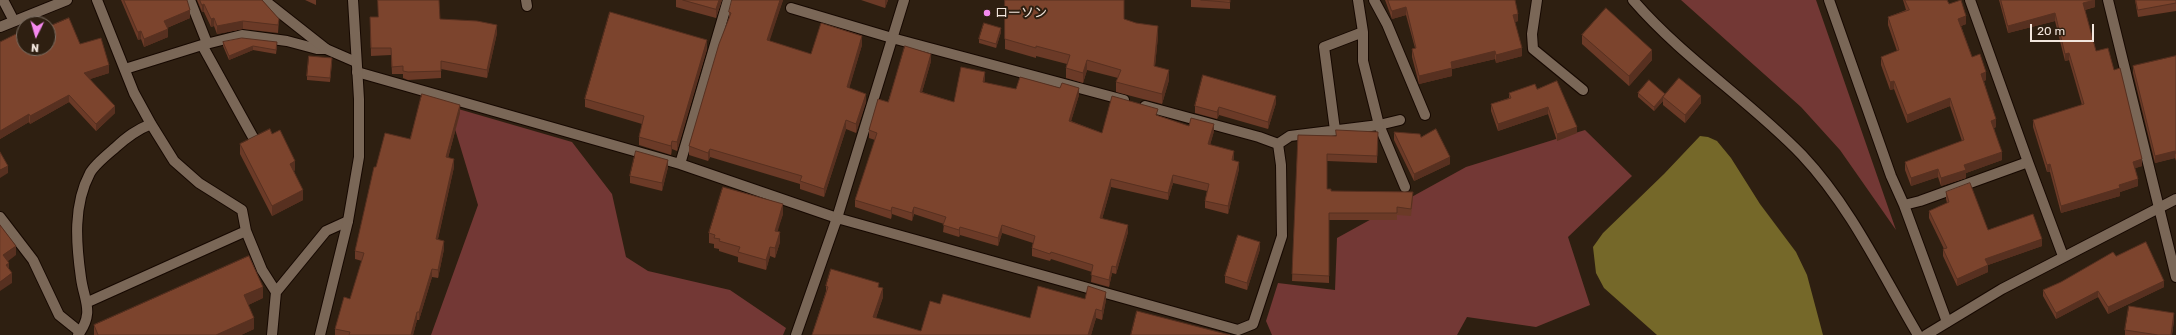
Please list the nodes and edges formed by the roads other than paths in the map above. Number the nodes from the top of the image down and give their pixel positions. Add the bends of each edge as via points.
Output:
1 (3, 0) edge
2 (67, 0) edge
3 (97, 0) edge
4 (190, 0) edge
5 (264, 0) edge
6 (352, 0) edge
7 (728, 0) edge
8 (904, 0) edge
9 (1358, 0) edge
10 (1374, 0) edge
11 (1537, 0) edge
12 (1633, 0) edge
13 (1829, 0) edge
14 (1970, 0) edge
15 (2108, 0) edge
16 (791, 8) dead end
17 (14, 21) junction
18 (0, 27) edge
19 (1363, 32) junction
20 (892, 38) junction
21 (204, 44) junction
22 (326, 49) junction
23 (356, 67) junction
24 (125, 69) junction
25 (1582, 90) dead end
26 (1425, 115) dead end
27 (1400, 120) dead end
28 (151, 124) junction
29 (1379, 125) junction
30 (1335, 130) junction
31 (254, 139) edge
32 (1278, 144) junction
33 (2028, 162) junction
34 (680, 164) junction
35 (1405, 187) dead end
36 (2176, 199) edge
37 (1904, 205) junction
38 (2158, 207) junction
39 (0, 218) edge
40 (838, 218) junction
41 (348, 221) junction
42 (246, 232) junction
43 (2063, 256) junction
44 (2176, 277) edge
45 (276, 292) junction
46 (88, 302) junction
47 (1947, 322) junction
48 (79, 334) edge
49 (272, 335) edge
50 (320, 335) edge
51 (796, 335) edge
52 (1918, 335) edge
53 (1926, 335) edge

1 - 17 street
2 - 17 street
3 - 24 street
4 - 21 street
5 - 22 street
6 - 23 street
7 - 34 street
8 - 20 street
9 - 19 street
10 - 26 street via 1387,24
11 - 25 street via 1532,34 1533,49
12 - 52 street via 1656,25 1802,155 1842,205
13 - 37 street via 1891,176
14 - 33 street
15 - 38 street
16 - 20 street
17 - 18 street
19 - 29 street via 1363,61
19 - 30 street via 1324,47
20 - 32 street via 1259,136
20 - 40 street
21 - 22 street via 242,35
21 - 24 street
21 - 31 street
22 - 23 street
23 - 34 street
23 - 41 street via 360,157
24 - 28 street
27 - 29 street
28 - 42 street via 174,161 199,183 242,210
28 - 46 street via 135,130 90,172 80,202 77,230 83,291
29 - 30 street
29 - 35 street
30 - 32 street via 1290,136
32 - 40 street via 1281,165 1282,236 1254,324 1238,330
33 - 37 street
33 - 43 street
34 - 40 street
36 - 38 street
37 - 47 street
38 - 43 street
38 - 44 street
39 - 48 street via 33,260 59,315
40 - 51 street
41 - 45 street via 326,231
41 - 50 street
42 - 45 street via 262,270
42 - 46 street
43 - 47 street
45 - 49 street
46 - 48 street via 87,317
47 - 53 street

